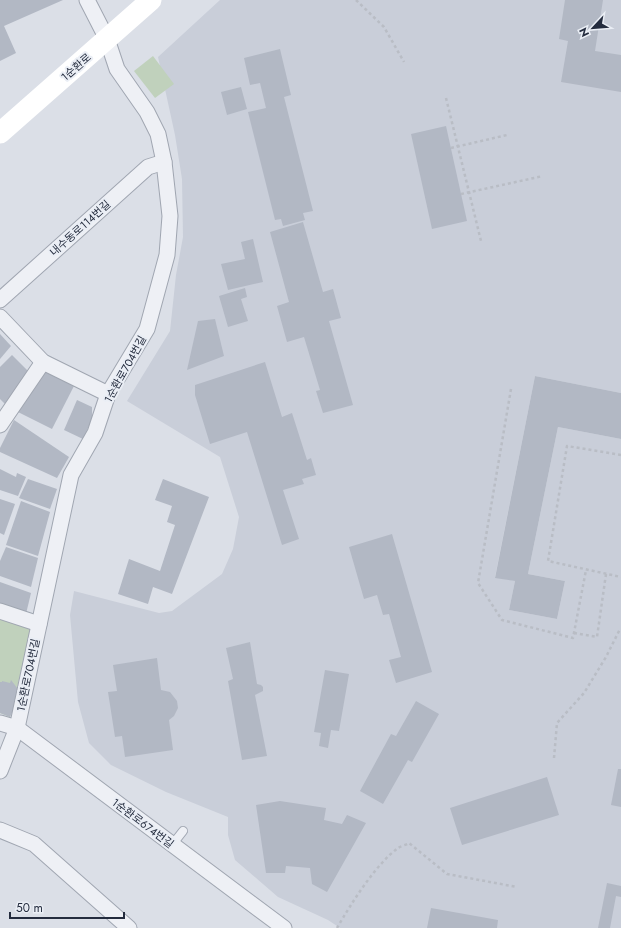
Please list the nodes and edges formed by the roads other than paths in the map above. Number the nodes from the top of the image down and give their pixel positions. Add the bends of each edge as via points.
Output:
1 (87, 0) edge
2 (151, 0) edge
3 (107, 39) junction
4 (2, 128) edge
5 (164, 162) junction
6 (0, 300) edge
7 (0, 317) edge
8 (43, 362) junction
9 (108, 394) junction
10 (0, 425) edge
11 (0, 611) edge
12 (39, 624) junction
13 (0, 723) edge
14 (17, 728) junction
15 (0, 771) edge
16 (0, 830) edge
17 (183, 831) dead end
18 (172, 845) junction
19 (268, 923) edge
20 (129, 928) edge
21 (284, 928) edge

1 - 3 street, 1순환로704번길
2 - 3 main road, 1순환로
3 - 4 main road, 1순환로
3 - 5 street, 1순환로704번길 via 117,69 147,112 158,134
5 - 6 street, 내수동로114번길 via 148,167
5 - 9 street, 1순환로704번길 via 170,216 167,255 147,329
7 - 8 street
8 - 9 street
8 - 10 street
9 - 12 street, 1순환로704번길 via 95,433 71,475
11 - 12 street
12 - 14 street, 1순환로704번길
13 - 14 street, 1순환로674번길
14 - 15 street, 1순환로704번길
14 - 18 street, 1순환로674번길
16 - 20 street via 34,844
17 - 18 lane
18 - 19 street, 1순환로674번길
19 - 21 street, 1순환로674번길

